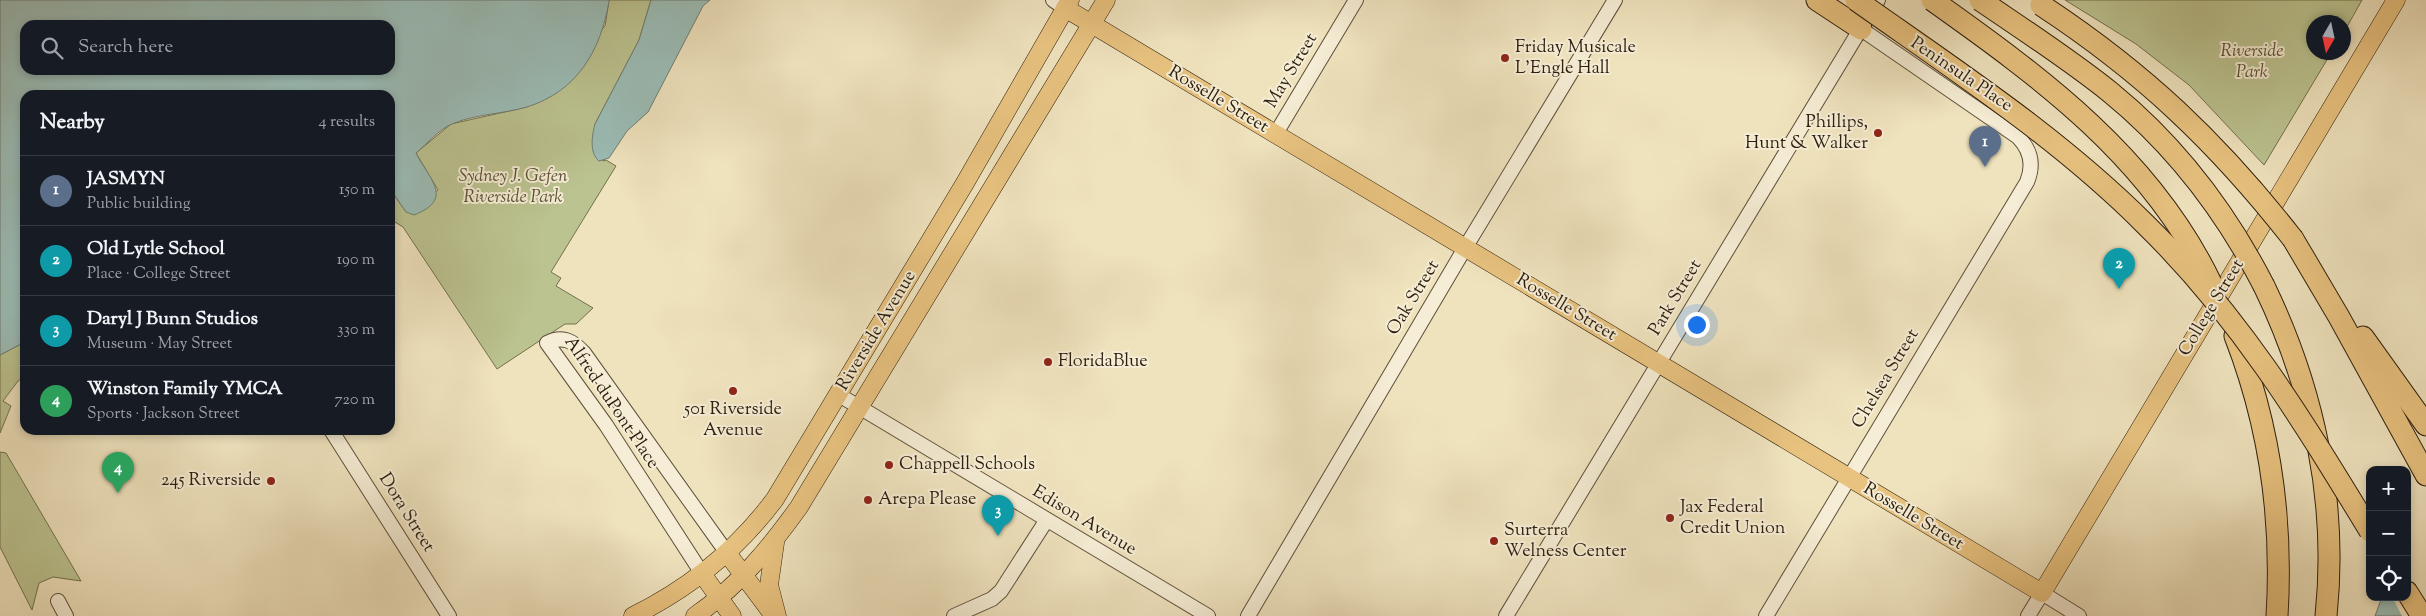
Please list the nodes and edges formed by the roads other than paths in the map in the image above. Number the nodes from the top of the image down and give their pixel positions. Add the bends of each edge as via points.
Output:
1 (1106, 0) edge
2 (1356, 0) edge
3 (1616, 0) edge
4 (1817, 0) edge
5 (1856, 0) edge
6 (1878, 0) edge
7 (1932, 0) edge
8 (1980, 0) edge
9 (2033, 0) edge
10 (2396, 0) edge
11 (1063, 2) edge
12 (1092, 24) junction
13 (1861, 29) junction
14 (1275, 135) junction
15 (2030, 160) joint
16 (965, 183) junction
17 (968, 229) junction
18 (2292, 239) junction
19 (1465, 248) junction
20 (1659, 364) junction
21 (839, 395) junction
22 (860, 408) junction
23 (2426, 425) edge
24 (334, 435) edge
25 (2426, 475) edge
26 (1849, 478) junction
27 (1046, 521) junction
28 (2366, 524) edge
29 (775, 540) junction
30 (727, 553) junction
31 (703, 575) junction
32 (744, 576) junction
33 (2042, 593) junction
34 (719, 598) junction
35 (2411, 598) edge
36 (58, 601) dead end
37 (66, 616) edge
38 (449, 616) edge
39 (633, 616) edge
40 (695, 616) edge
41 (732, 616) edge
42 (775, 616) edge
43 (954, 616) edge
44 (1208, 616) edge
45 (1248, 616) edge
46 (1506, 616) edge
47 (1766, 616) edge
48 (2028, 616) edge
49 (2079, 616) edge
50 (2276, 616) edge
51 (2327, 616) edge
52 (2422, 616) edge

1 - 12 main road, Riverside Avenue
2 - 14 street, May Street
3 - 19 street, Oak Street
4 - 13 highway
5 - 28 highway, bridge via 2046,136 2146,224 2212,296 2267,367
6 - 13 street, Park Street
7 - 50 highway, bridge via 2059,94 2117,148 2183,233 2208,276 2235,336 2256,395 2270,457 2278,537
8 - 51 highway, bridge via 2090,76 2149,128 2186,167 2218,208 2264,286 2292,348 2313,416 2327,504
9 - 18 highway, bridge via 2107,50 2172,104 2230,164
10 - 33 main road, College Street
11 - 12 main road, Rosselle Street
11 - 16 main road, Riverside Avenue
12 - 14 main road, Rosselle Street
12 - 17 main road, Riverside Avenue
13 - 15 street, Peninsula Place via 2018,137
13 - 20 street, Park Street
14 - 19 main road, Rosselle Street
15 - 26 street, Chelsea Street via 2027,182
16 - 17 main road
16 - 21 main road, Riverside Avenue
17 - 22 main road, Riverside Avenue
18 - 23 highway
18 - 25 highway
19 - 20 main road, Rosselle Street
19 - 45 street, Oak Street
20 - 26 main road, Rosselle Street
20 - 46 street, Park Street
21 - 22 street, Edison Avenue
21 - 30 main road, Riverside Avenue via 776,499
22 - 27 street, Edison Avenue
22 - 29 main road, Riverside Avenue
24 - 38 street, Dora Street
26 - 33 main road, Rosselle Street
26 - 47 street, Chelsea Street
27 - 43 street via 1002,591
27 - 44 street, Edison Avenue
29 - 32 main road, Riverside Avenue
29 - 42 main road via 769,585
30 - 31 main road, Riverside Avenue
30 - 31 street, Alfred duPont Place via 584,353 568,340 557,339 547,343 606,425
30 - 32 main road
31 - 34 main road
31 - 39 main road, Riverside Avenue
32 - 34 main road, Riverside Avenue
32 - 42 main road
33 - 48 street, College Street
33 - 49 street, Rosselle Street
34 - 40 main road, Riverside Avenue
34 - 41 main road
35 - 52 highway
36 - 37 street

